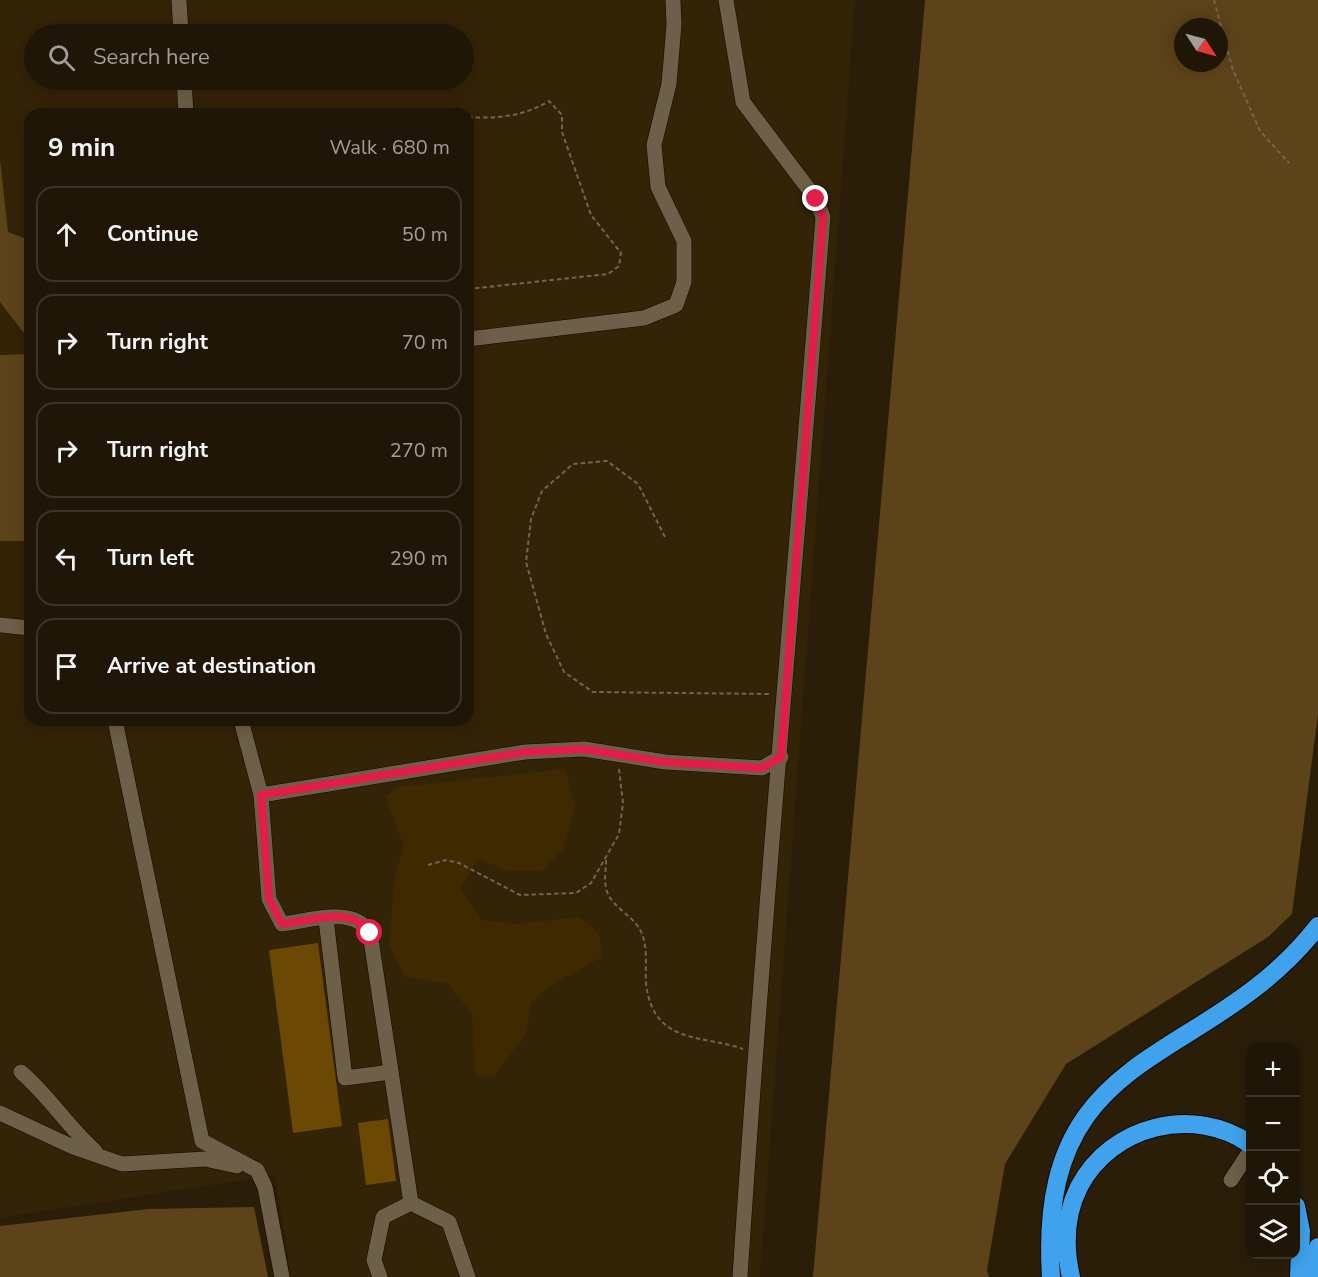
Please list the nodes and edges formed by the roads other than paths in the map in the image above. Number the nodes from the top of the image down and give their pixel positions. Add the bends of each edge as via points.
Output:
1 (178, 0) edge
2 (674, 0) edge
3 (726, 0) edge
4 (180, 24) edge
5 (185, 90) edge
6 (186, 108) edge
7 (474, 338) edge
8 (0, 625) edge
9 (24, 627) edge
10 (116, 726) edge
11 (243, 726) edge
12 (781, 757) junction
13 (261, 795) junction
14 (326, 919) junction
15 (1318, 926) edge
16 (21, 1072) dead end
17 (391, 1072) junction
18 (43, 1079) dead end
19 (55, 1106) junction
20 (0, 1113) edge
21 (1246, 1142) edge
22 (102, 1156) junction
23 (1246, 1158) edge
24 (258, 1171) junction
25 (1231, 1180) dead end
26 (411, 1203) junction
27 (1300, 1226) edge
28 (1318, 1246) edge
29 (1300, 1254) edge
30 (1300, 1259) edge
31 (282, 1277) edge
32 (380, 1277) edge
33 (468, 1277) edge
34 (740, 1277) edge
35 (1051, 1277) edge
36 (1071, 1277) edge
37 (1299, 1277) edge
38 (1313, 1277) edge

1 - 4 lane
2 - 7 lane via 669,84 654,145 658,187 684,241 684,282 676,305 644,318
3 - 12 lane via 743,102 816,199 823,217
5 - 6 lane
8 - 9 lane
10 - 24 lane via 202,1141
11 - 13 lane
12 - 13 lane via 762,768 664,762 584,749 525,752
12 - 34 lane via 754,1053
13 - 14 lane via 269,899 282,924
14 - 17 lane via 346,916 364,922 370,933
14 - 17 lane via 345,1078
15 - 35 highway via 1293,957 1271,976 1137,1065 1090,1110 1071,1139 1060,1167 1051,1209
16 - 19 lane
17 - 26 lane
18 - 19 lane
19 - 22 lane via 79,1137
20 - 22 lane
21 - 36 highway via 1225,1131 1183,1124 1140,1131 1118,1143 1091,1168 1074,1198 1066,1245
22 - 24 lane via 122,1164 205,1159
23 - 25 lane
24 - 31 lane via 266,1187
26 - 32 lane via 383,1217 374,1260
26 - 33 lane via 449,1222
27 - 29 highway
28 - 38 highway
30 - 37 highway

